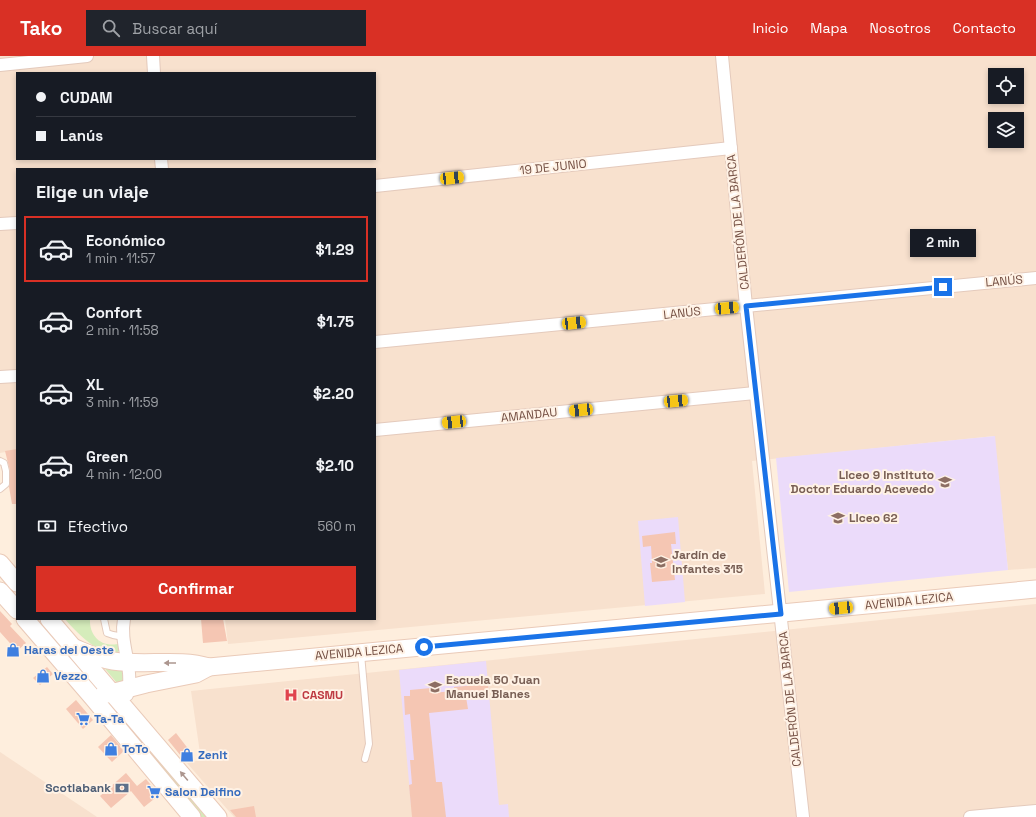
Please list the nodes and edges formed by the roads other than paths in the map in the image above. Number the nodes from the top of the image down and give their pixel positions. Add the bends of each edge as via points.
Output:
1 (88, 56) edge
2 (153, 56) edge
3 (722, 56) edge
4 (0, 65) edge
5 (154, 72) edge
6 (731, 148) junction
7 (376, 186) edge
8 (16, 222) edge
9 (0, 224) edge
10 (1036, 278) edge
11 (746, 306) junction
12 (376, 342) edge
13 (16, 376) edge
14 (0, 377) edge
15 (755, 393) junction
16 (376, 430) edge
17 (0, 461) edge
18 (0, 489) edge
19 (0, 563) edge
20 (16, 582) edge
21 (1036, 588) edge
22 (0, 591) edge
23 (16, 609) edge
24 (781, 614) junction
25 (26, 620) edge
26 (50, 620) edge
27 (104, 620) edge
28 (124, 620) edge
29 (124, 637) junction
30 (75, 648) junction
31 (361, 652) junction
32 (128, 662) junction
33 (209, 667) junction
34 (129, 688) junction
35 (112, 692) junction
36 (93, 698) junction
37 (123, 705) junction
38 (365, 759) dead end
39 (1036, 811) edge
40 (192, 817) edge
41 (218, 817) edge
42 (802, 817) edge
43 (970, 817) edge

1 - 4 street
2 - 5 street
3 - 6 street, CALDERÓN DE LA BARCA
6 - 7 street, 19 DE JUNIO
6 - 11 street, CALDERÓN DE LA BARCA
8 - 9 street
10 - 11 street, LANÚS
11 - 12 street, LANÚS
11 - 15 street, CALDERÓN DE LA BARCA
13 - 14 street
15 - 16 street, AMANDAU
15 - 24 street, CALDERÓN DE LA BARCA
17 - 18 lane via 4,463 7,478 6,484
19 - 20 street
21 - 24 street, AVENIDA LEZICA
22 - 23 street
24 - 31 street, AVENIDA LEZICA
24 - 42 street, CALDERÓN DE LA BARCA
25 - 36 street
26 - 30 street
27 - 29 lane via 107,633
28 - 29 street
29 - 32 street
30 - 32 street, AVENIDA LEZICA via 96,657
30 - 35 street
31 - 33 street, AVENIDA LEZICA
31 - 38 lane via 369,744
33 -> 32 street, AVENIDA LEZICA via 194,663
32 - 34 street
33 - 34 street, AVENIDA LEZICA via 196,674
34 - 35 street, AVENIDA LEZICA
34 - 37 street
35 - 36 street, AVENIDA LEZICA
35 - 37 street
36 - 40 street
41 -> 37 street
39 - 43 street

